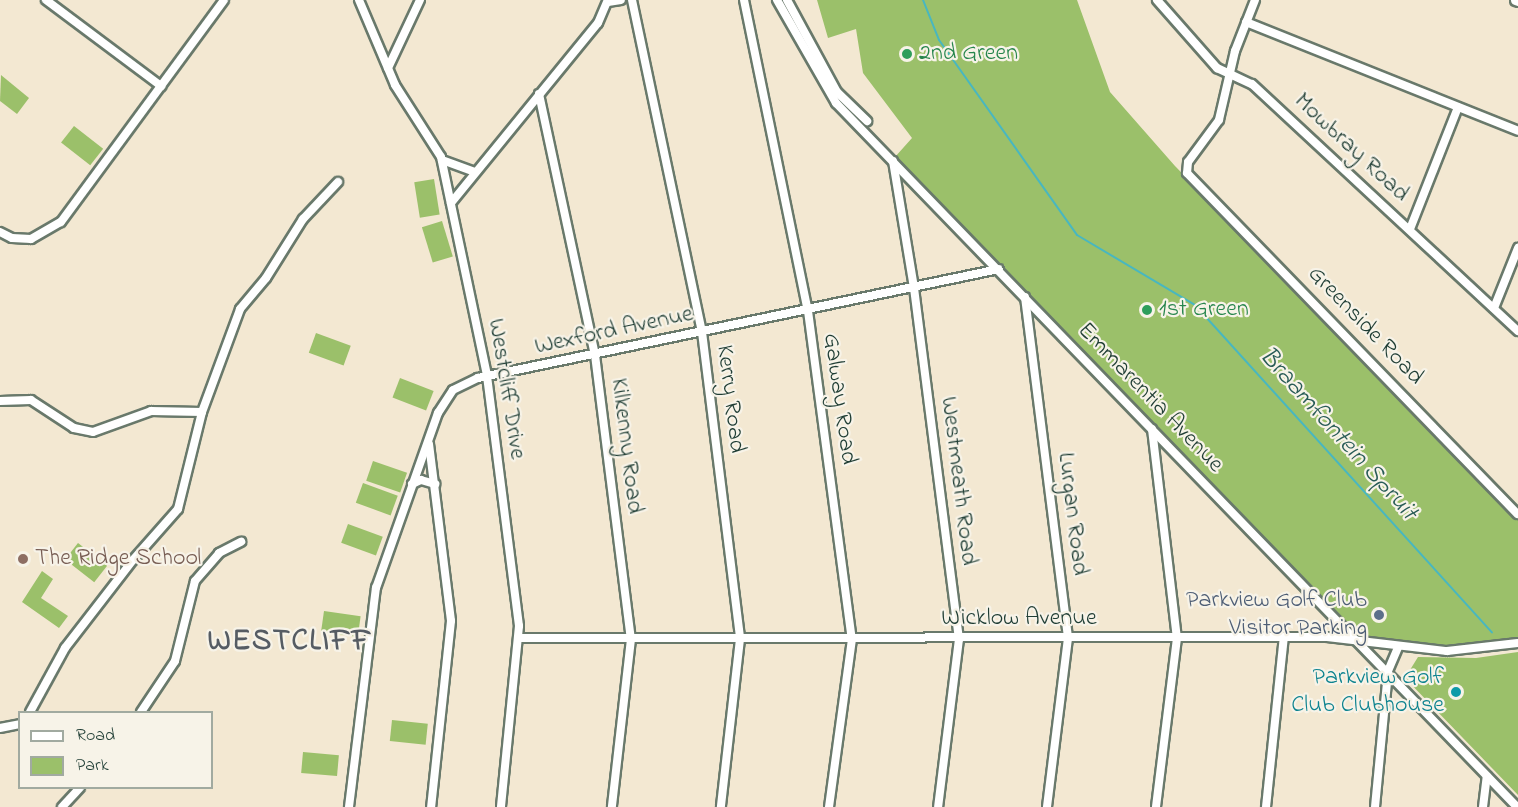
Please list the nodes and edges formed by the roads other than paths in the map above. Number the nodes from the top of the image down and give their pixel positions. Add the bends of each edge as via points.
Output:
1 (46, 0) edge
2 (224, 0) edge
3 (359, 0) edge
4 (420, 0) edge
5 (621, 0) edge
6 (632, 0) edge
7 (744, 0) edge
8 (777, 0) edge
9 (787, 0) edge
10 (1157, 0) edge
11 (1255, 0) edge
12 (608, 1) edge
13 (1246, 22) junction
14 (388, 68) junction
15 (1229, 74) junction
16 (161, 86) junction
17 (539, 94) junction
18 (1458, 107) junction
19 (867, 121) dead end
20 (1518, 131) edge
21 (442, 160) junction
22 (893, 161) junction
23 (475, 172) junction
24 (338, 183) dead end
25 (451, 203) junction
26 (1410, 229) junction
27 (0, 232) edge
28 (1518, 248) edge
29 (999, 269) junction
30 (914, 288) junction
31 (1026, 297) junction
32 (1494, 308) junction
33 (808, 311) junction
34 (1518, 331) edge
35 (702, 332) junction
36 (595, 355) junction
37 (487, 376) junction
38 (0, 401) edge
39 (202, 412) junction
40 (1152, 429) junction
41 (429, 443) junction
42 (412, 484) junction
43 (435, 484) junction
44 (1518, 514) edge
45 (241, 542) dead end
46 (1284, 637) junction
47 (519, 638) junction
48 (1068, 638) junction
49 (1177, 638) junction
50 (631, 639) junction
51 (740, 639) junction
52 (852, 639) junction
53 (959, 639) junction
54 (1352, 640) junction
55 (1518, 644) edge
56 (1398, 647) junction
57 (1388, 675) junction
58 (30, 711) edge
59 (142, 711) edge
60 (18, 724) edge
61 (0, 728) edge
62 (1487, 776) junction
63 (79, 789) edge
64 (62, 807) edge
65 (349, 807) edge
66 (431, 807) edge
67 (501, 807) edge
68 (612, 807) edge
69 (721, 807) edge
70 (829, 807) edge
71 (938, 807) edge
72 (1047, 807) edge
73 (1156, 807) edge
74 (1266, 807) edge
75 (1375, 807) edge
76 (1483, 807) edge
77 (1517, 807) edge

1 - 16 street
2 - 16 street
3 - 14 street, Westcliff Drive
4 - 14 street
5 - 12 street
6 - 35 street, Kerry Road
7 - 33 street, Galway Road
8 - 22 street, Emmarentia Avenue via 829,94
9 - 19 street via 837,92
10 - 15 street, Mowbray Road via 1213,64
11 - 13 street
12 - 17 street via 598,23
13 - 15 street
13 - 18 street
14 - 21 street, Westcliff Drive
15 - 26 street, Mowbray Road via 1252,84
15 - 44 street, Greenside Road via 1218,125 1186,166 1194,182
16 - 27 street via 61,222 31,239 12,238
17 - 23 street
17 - 36 street, Kilkenny Road
18 - 20 street
18 - 26 street
21 - 23 street
21 - 25 street, Westcliff Drive
22 - 29 street, Emmarentia Avenue
22 - 30 street, Westmeath Road
23 - 25 street
24 - 39 street via 303,219 266,278 240,309
25 - 37 street, Westcliff Drive
26 - 32 street, Mowbray Road
28 - 32 street
29 - 30 street, Wexford Avenue
29 - 31 street, Emmarentia Avenue
30 - 33 street, Wexford Avenue
30 - 53 street, Westmeath Road
31 - 40 street, Emmarentia Avenue
31 - 48 street, Lurgan Road
32 - 34 street, Mowbray Road
33 - 35 street, Wexford Avenue
33 - 52 street, Galway Road
35 - 36 street, Wexford Avenue
35 - 51 street, Kerry Road
36 - 37 street, Wexford Avenue
36 - 50 street, Kilkenny Road
37 - 41 street, Wexford Avenue via 466,382 450,393 441,404
37 - 47 street, Westcliff Drive
38 - 39 street via 30,400 74,428 93,432 151,411
39 - 58 street via 178,509 88,617 52,668
40 - 49 street
40 - 54 street, Emmarentia Avenue
41 - 42 street, Wexford Avenue
41 - 43 street
42 - 43 street via 421,480
42 - 65 street, Wexford Avenue via 374,594
43 - 66 street via 451,627
45 - 59 street via 219,553 195,580 175,661
46 - 49 street, Wicklow Avenue
46 - 54 street, Wicklow Avenue
46 - 74 street
47 - 50 street, Wicklow Avenue
47 - 67 street, Westcliff Drive
48 - 49 street, Wicklow Avenue
48 - 53 street, Wicklow Avenue
48 - 72 street, Lurgan Road
49 - 73 street
50 - 51 street, Wicklow Avenue
50 - 68 street, Kilkenny Road
51 - 52 street, Wicklow Avenue
51 - 69 street, Kerry Road
52 - 53 street, Wicklow Avenue
52 - 70 street, Galway Road
53 - 71 street, Westmeath Road
54 - 56 street, Wicklow Avenue
54 - 57 street, Emmarentia Avenue
55 - 56 street, Wicklow Avenue via 1457,651
56 - 57 street
57 - 62 street, Emmarentia Avenue
57 - 75 street
60 - 61 street
62 - 76 street
62 - 77 street, Emmarentia Avenue
63 - 64 street

